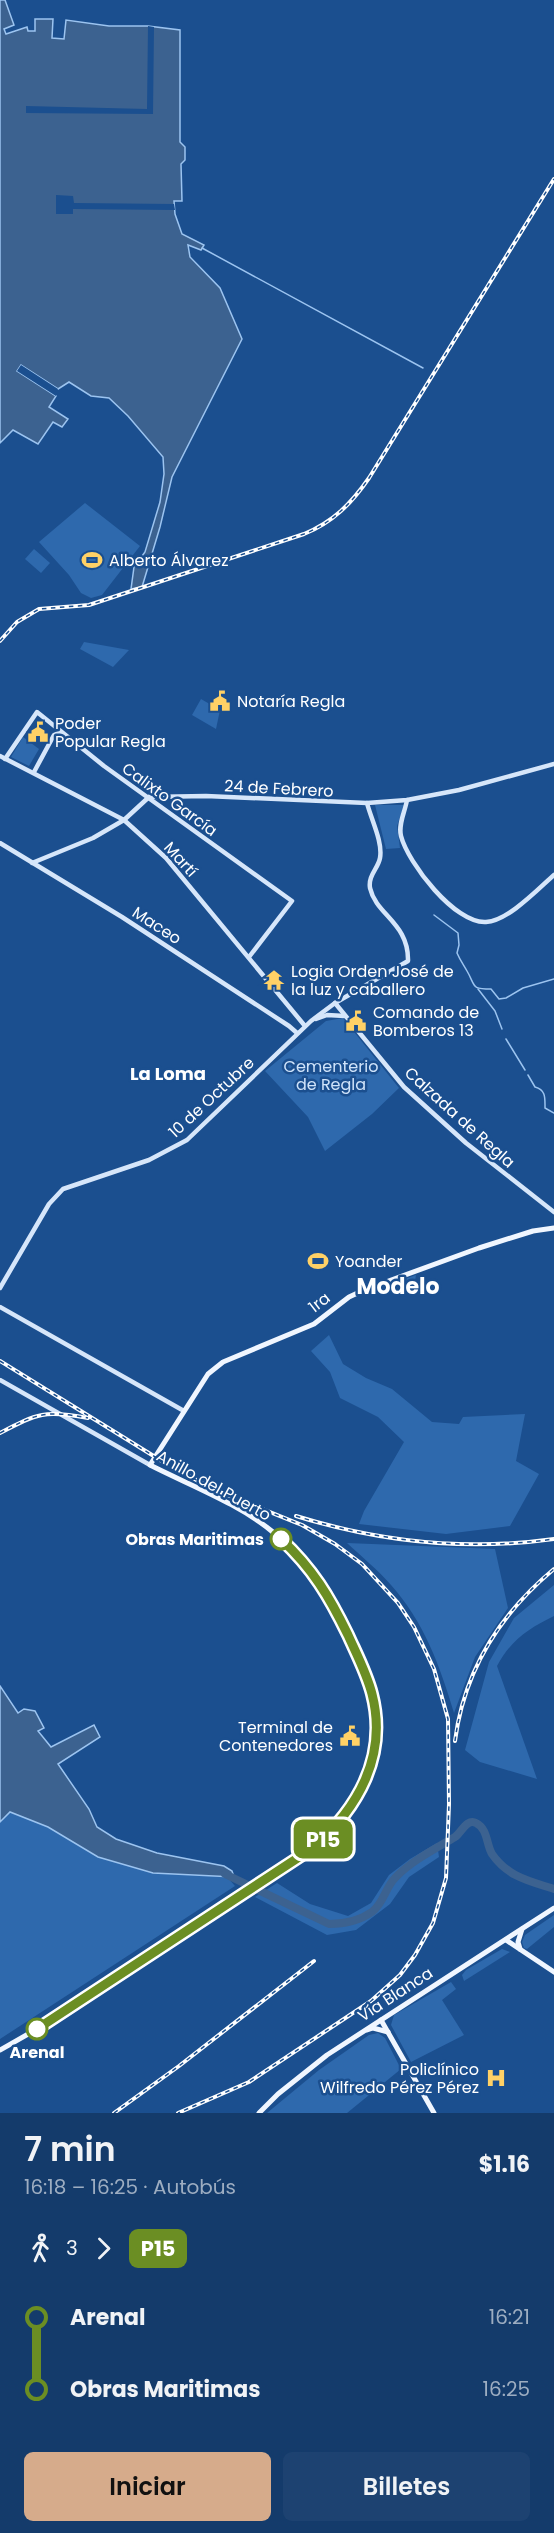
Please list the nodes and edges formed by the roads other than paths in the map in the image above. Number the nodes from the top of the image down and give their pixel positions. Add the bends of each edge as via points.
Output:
1 (61, 732) junction
2 (3, 757) edge
3 (554, 764) edge
4 (34, 772) junction
5 (149, 797) junction
6 (419, 798) junction
7 (407, 800) junction
8 (367, 803) junction
9 (406, 809) junction
10 (124, 820) junction
11 (0, 843) edge
12 (32, 863) junction
13 (554, 875) edge
14 (249, 957) junction
15 (335, 1003) junction
16 (297, 1016) junction
17 (345, 1016) junction
18 (313, 1020) junction
19 (305, 1026) junction
20 (297, 1033) junction
21 (554, 1212) edge
22 (554, 1228) edge
23 (0, 1288) edge
24 (0, 1307) edge
25 (0, 1380) edge
26 (184, 1411) junction
27 (150, 1465) junction
28 (553, 1909) edge
29 (522, 1929) junction
30 (506, 1940) junction
31 (520, 1950) junction
32 (554, 1972) edge
33 (381, 2020) junction
34 (361, 2032) junction
35 (388, 2032) junction
36 (0, 2050) edge
37 (258, 2113) edge
38 (434, 2113) edge

1 - 2 main road, Calixto García via 37,712
1 - 4 main road via 54,735
1 - 5 main road, Calixto García
2 - 4 main road, Martí
3 - 6 main road, 24 de Febrero
4 - 10 main road, Martí
5 - 8 main road, 24 de Febrero
5 - 10 main road
5 - 14 main road, Calixto García via 292,901
6 - 7 main road, 24 de Febrero
6 - 9 main road
7 - 8 main road, 24 de Febrero
7 - 9 main road
8 - 15 main road, 10 de Octubre via 381,855 370,886 374,898 399,926 408,961
9 - 13 main road via 400,827 405,848 434,889 474,920 484,922 504,916
10 - 12 main road via 93,838
10 - 14 main road, Martí via 166,858
11 - 12 main road, Maceo
12 - 20 main road, Maceo via 224,982
14 - 16 main road, Martí
15 - 17 main road, Calzada de Regla
15 - 18 main road, 10 de Octubre
16 - 18 main road
16 - 19 main road, Martí
17 - 18 main road via 327,1015
17 - 21 main road, Calzada de Regla via 404,1087 466,1143
18 - 19 main road, 10 de Octubre
19 - 20 main road, 10 de Octubre
20 - 23 main road, 10 de Octubre via 187,1140 149,1160 63,1189 49,1204
22 - 26 main road, 1ra via 479,1248 349,1296 314,1324 214,1367
24 - 26 main road
25 - 27 main road, Anillo del Puerto
26 - 27 main road, 1ra
27 - 36 main road, Anillo del Puerto via 269,1529 300,1557 327,1592 364,1668 372,1696 376,1730 365,1781 336,1827 313,1848
28 - 29 main road, Vía Blanca
29 - 30 main road, Vía Blanca
29 - 31 main road
30 - 31 main road
30 - 33 main road, Vía Blanca
31 - 32 main road
33 - 34 main road, Vía Blanca
33 - 35 main road
34 - 35 main road via 374,2028
34 - 37 main road, Vía Blanca via 302,2074
35 - 38 main road

